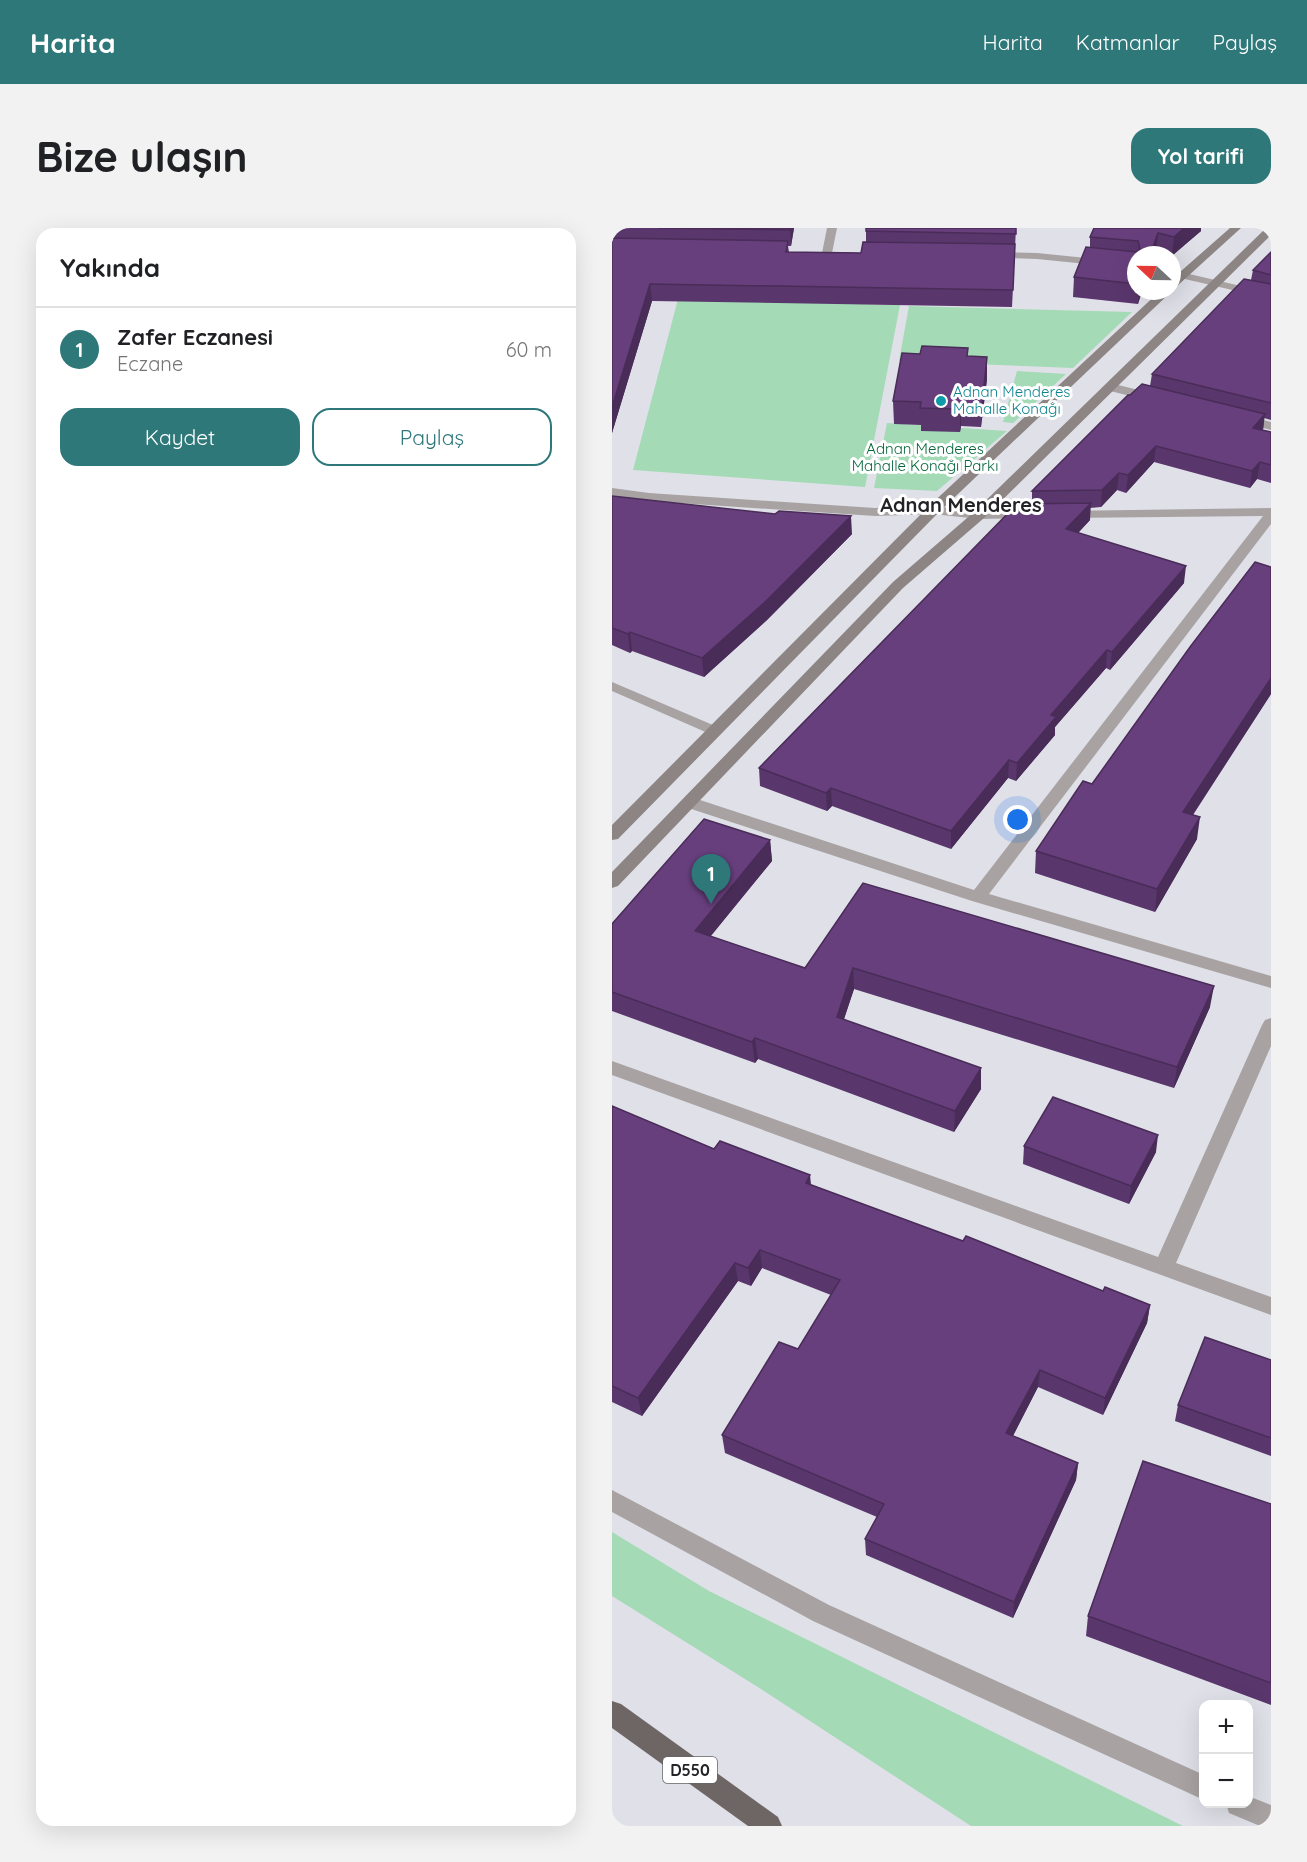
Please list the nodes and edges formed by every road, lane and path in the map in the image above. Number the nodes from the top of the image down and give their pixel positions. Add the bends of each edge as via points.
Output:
1 (832, 228) edge
2 (1236, 228) edge
3 (1271, 229) edge
4 (815, 253) edge
5 (979, 255) edge
6 (1127, 265) edge
7 (1181, 271) edge
8 (1181, 275) edge
9 (1214, 284) junction
10 (1271, 296) edge
11 (1156, 300) edge
12 (1110, 387) junction
13 (1167, 401) edge
14 (1225, 415) edge
15 (1271, 426) edge
16 (612, 492) edge
17 (933, 510) junction
18 (1271, 514) edge
19 (979, 515) junction
20 (612, 686) edge
21 (715, 731) junction
22 (688, 802) junction
23 (612, 835) edge
24 (612, 882) edge
25 (978, 897) junction
26 (1271, 982) edge
27 (1271, 1025) edge
28 (612, 1068) edge
29 (1164, 1267) junction
30 (1271, 1306) edge
31 (612, 1500) edge
32 (612, 1713) edge
33 (1199, 1786) edge
34 (1250, 1808) edge
35 (1271, 1818) edge
36 (769, 1826) edge

1 - 4 street via 833,253
2 - 7 main road
3 - 9 main road
5 - 6 street
8 - 9 street
9 - 10 street
9 - 12 main road
11 - 17 main road
12 - 13 street
12 - 19 main road
14 - 15 street
16 - 17 street via 875,512
17 - 19 street
17 - 21 main road
18 - 19 street
18 - 25 street
19 - 22 main road via 898,585
20 - 21 street
21 - 23 main road
22 - 24 main road
22 - 25 street
25 - 26 street
27 - 29 street
28 - 29 street
29 - 30 street
31 - 33 street via 821,1613
32 - 36 highway, D550
34 - 35 street

